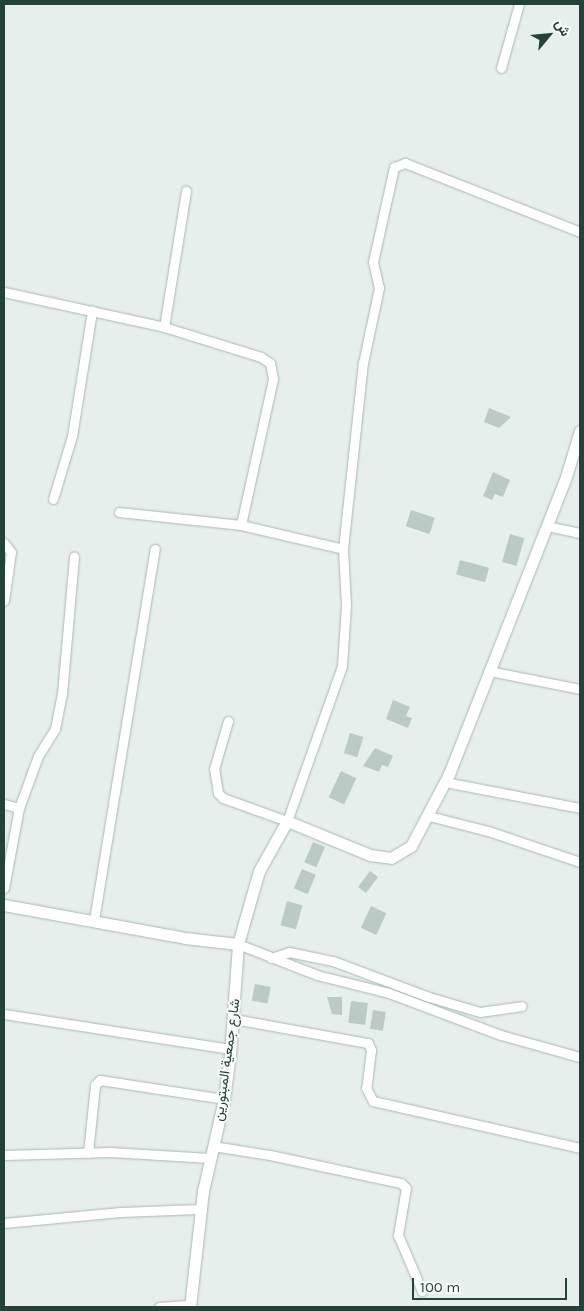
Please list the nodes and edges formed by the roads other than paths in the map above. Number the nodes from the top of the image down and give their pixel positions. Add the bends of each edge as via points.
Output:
1 (519, 4) edge
2 (501, 68) dead end
3 (186, 191) dead end
4 (580, 232) edge
5 (4, 292) edge
6 (92, 311) junction
7 (164, 327) junction
8 (580, 432) edge
9 (53, 499) dead end
10 (119, 512) dead end
11 (241, 525) junction
12 (547, 526) junction
13 (580, 533) edge
14 (4, 543) edge
15 (155, 549) dead end
16 (343, 549) junction
17 (74, 557) dead end
18 (4, 600) edge
19 (489, 671) junction
20 (580, 689) edge
21 (228, 721) dead end
22 (445, 782) junction
23 (4, 804) edge
24 (19, 808) junction
25 (580, 808) edge
26 (429, 816) junction
27 (287, 821) junction
28 (580, 862) edge
29 (4, 888) edge
30 (4, 905) edge
31 (94, 920) junction
32 (238, 944) junction
33 (271, 958) junction
34 (522, 1006) dead end
35 (4, 1014) edge
36 (234, 1019) junction
37 (230, 1049) junction
38 (580, 1057) edge
39 (224, 1098) junction
40 (580, 1148) edge
41 (211, 1152) junction
42 (88, 1153) junction
43 (4, 1155) edge
44 (200, 1209) junction
45 (4, 1223) edge
46 (422, 1291) dead end
47 (190, 1306) edge
48 (159, 1307) edge

1 - 2 street
3 - 7 street
4 - 16 street via 405,163 394,168 373,262 379,288 363,363
5 - 6 street
6 - 7 street
6 - 9 street via 72,436
7 - 11 street via 261,357 270,363 273,379
8 - 12 street
10 - 11 street
11 - 16 street
12 - 13 street
12 - 19 street
14 - 18 street via 11,552
15 - 31 street
16 - 27 street via 346,605 342,666
17 - 24 street via 59,712 55,729 38,756
19 - 20 street
19 - 22 street
21 - 27 street via 214,769 218,793 223,798
22 - 25 street
22 - 26 street
23 - 24 street
24 - 29 street
26 - 27 street via 411,846 391,858 370,856
26 - 28 street via 488,831
27 - 32 street, شارع جمعية المبتورين via 254,884
30 - 31 street
31 - 32 street via 185,938
32 - 33 street
32 - 36 street, شارع جمعية المبتورين
33 - 34 street via 289,952 333,961 429,997 480,1012
33 - 38 street via 317,975 389,993 510,1037
35 - 37 street
36 - 37 street, شارع جمعية المبتورين
36 - 40 street via 368,1043 371,1050 366,1088 373,1101
37 - 39 street, شارع جمعية المبتورين
39 - 41 street, شارع جمعية المبتورين
39 - 42 street via 100,1080 95,1085
41 - 42 street
41 - 44 street, شارع جمعية المبتورين
41 - 46 street via 270,1155 402,1182 406,1188 398,1235
42 - 43 street
44 - 45 street via 120,1212
44 - 47 street, شارع جمعية المبتورين
47 - 48 street

